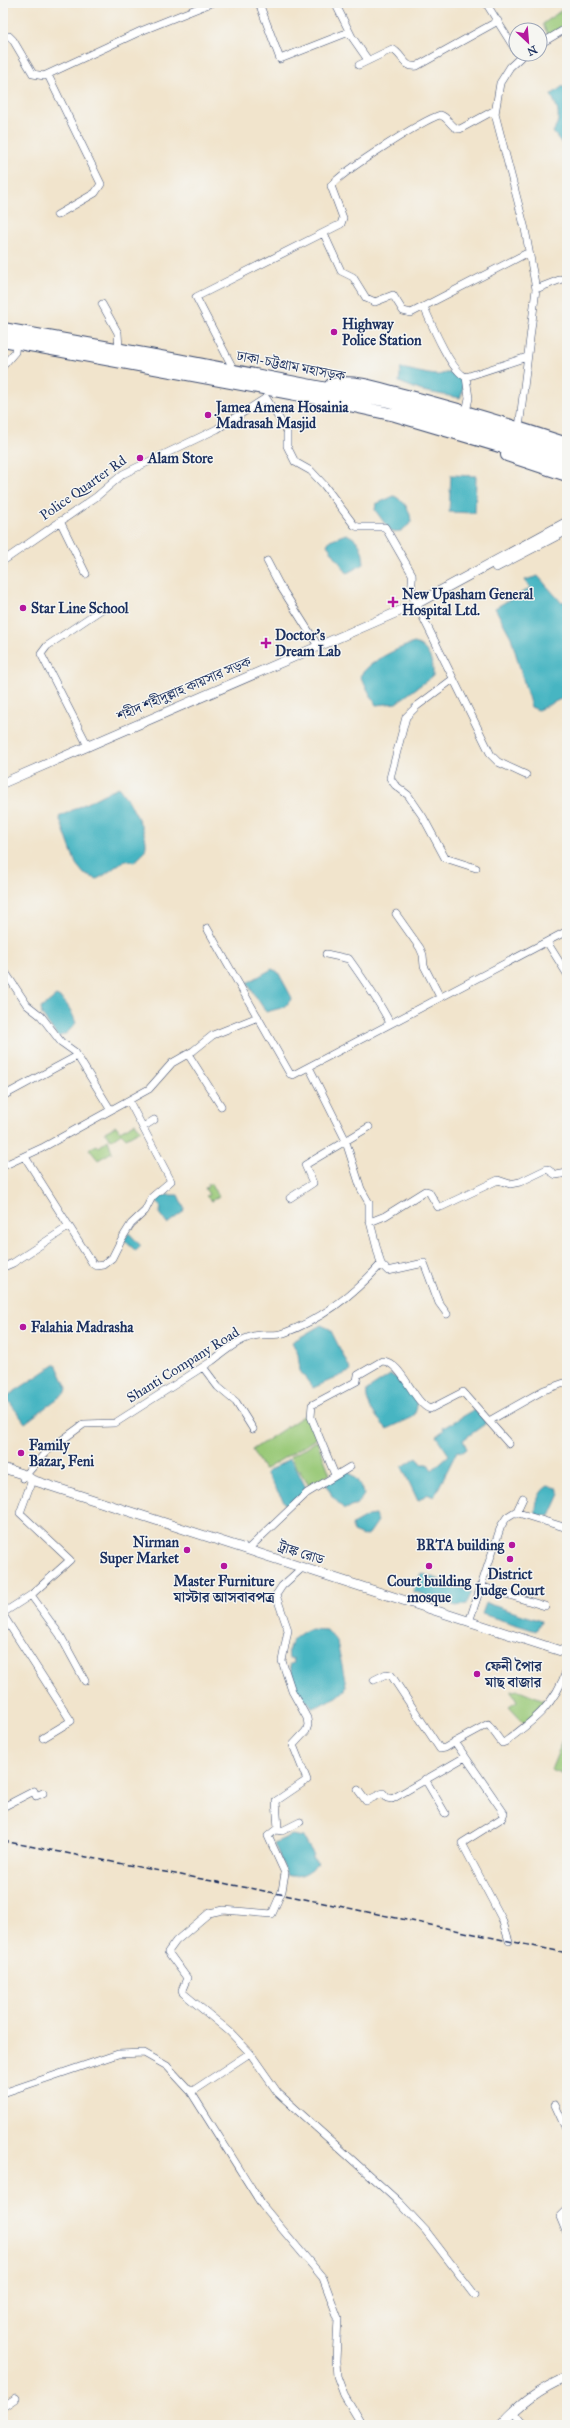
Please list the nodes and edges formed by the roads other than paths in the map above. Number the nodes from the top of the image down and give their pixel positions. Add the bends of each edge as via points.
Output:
1 (211, 3) edge
2 (259, 3) edge
3 (486, 3) edge
4 (337, 8) dead end
5 (498, 21) junction
6 (567, 28) edge
7 (350, 32) junction
8 (3, 36) edge
9 (508, 37) edge
10 (548, 39) edge
11 (368, 60) junction
12 (514, 62) edge
13 (359, 64) dead end
14 (48, 75) junction
15 (495, 110) junction
16 (56, 215) dead end
17 (324, 234) junction
18 (529, 252) junction
19 (567, 277) edge
20 (536, 289) junction
21 (102, 304) dead end
22 (424, 308) junction
23 (3, 329) edge
24 (3, 340) edge
25 (16, 343) junction
26 (119, 349) junction
27 (527, 357) junction
28 (3, 366) edge
29 (234, 370) junction
30 (466, 377) junction
31 (319, 392) junction
32 (466, 412) junction
33 (519, 428) junction
34 (567, 444) edge
35 (567, 455) edge
36 (567, 466) edge
37 (567, 475) edge
38 (60, 521) junction
39 (566, 528) edge
40 (3, 561) edge
41 (267, 561) dead end
42 (86, 574) dead end
43 (417, 606) junction
44 (102, 609) dead end
45 (318, 646) junction
46 (453, 679) junction
47 (88, 746) junction
48 (526, 775) dead end
49 (3, 783) edge
50 (3, 788) edge
51 (476, 868) dead end
52 (396, 914) dead end
53 (208, 928) dead end
54 (567, 931) edge
55 (547, 942) junction
56 (326, 954) dead end
57 (3, 969) edge
58 (567, 974) edge
59 (440, 997) junction
60 (258, 1017) junction
61 (390, 1023) junction
62 (188, 1054) junction
63 (77, 1056) junction
64 (309, 1068) junction
65 (3, 1096) edge
66 (129, 1101) junction
67 (221, 1106) dead end
68 (110, 1109) junction
69 (154, 1120) dead end
70 (143, 1127) junction
71 (369, 1127) dead end
72 (345, 1139) junction
73 (25, 1157) junction
74 (3, 1166) edge
75 (567, 1173) edge
76 (290, 1198) dead end
77 (370, 1222) junction
78 (68, 1227) junction
79 (3, 1264) edge
80 (381, 1264) junction
81 (447, 1314) dead end
82 (202, 1367) junction
83 (567, 1382) edge
84 (489, 1421) junction
85 (253, 1429) dead end
86 (509, 1444) dead end
87 (350, 1467) dead end
88 (3, 1468) edge
89 (3, 1472) edge
90 (334, 1475) junction
91 (27, 1478) junction
92 (523, 1498) dead end
93 (516, 1513) junction
94 (567, 1528) edge
95 (247, 1550) junction
96 (302, 1568) junction
97 (480, 1586) junction
98 (31, 1595) junction
99 (545, 1606) dead end
100 (3, 1614) edge
101 (469, 1622) junction
102 (567, 1653) edge
103 (567, 1669) edge
104 (374, 1680) dead end
105 (85, 1681) dead end
106 (43, 1738) dead end
107 (455, 1742) junction
108 (465, 1757) junction
109 (425, 1779) junction
110 (358, 1790) dead end
111 (43, 1793) dead end
112 (3, 1807) edge
113 (445, 1813) dead end
114 (300, 1822) dead end
115 (276, 1830) junction
116 (509, 1941) dead end
117 (250, 2053) junction
118 (191, 2092) junction
119 (3, 2093) edge
120 (555, 2105) dead end
121 (567, 2130) edge
122 (567, 2210) edge
123 (567, 2234) edge
124 (475, 2296) dead end
125 (567, 2377) edge
126 (16, 2398) dead end
127 (3, 2407) edge
128 (512, 2412) junction
129 (362, 2425) edge
130 (502, 2425) edge
131 (524, 2425) edge

1 - 14 street via 141,31
2 - 7 street via 280,59
3 - 5 street
4 - 7 street
5 - 9 street
5 - 11 street via 417,66 413,67 406,63 392,49
6 - 10 street
7 - 11 street
8 - 14 street via 9,36 13,40 32,74
11 - 13 street
12 - 15 street via 500,83
14 - 16 street via 101,184 95,193
15 - 17 street via 460,129 455,128 444,116 436,116 351,169 331,186 343,222
15 - 18 street
17 - 22 street via 340,270 353,277 366,298 375,302 393,295 403,311 414,312
17 - 29 street via 196,297
18 - 20 street
18 - 22 street
19 - 20 street
20 - 27 street
21 - 26 street via 118,333
22 - 30 street via 453,364 460,374
23 - 26 highway, ঢাকা-চট্টগ্রাম মহাসড়ক
24 - 25 highway, ঢাকা-চট্টগ্রাম মহাসড়ক
25 - 28 street via 15,352
25 - 31 highway, ঢাকা-চট্টগ্রাম মহাসড়ক
26 - 29 highway, ঢাকা-চট্টগ্রাম মহাসড়ক
27 - 30 street
27 - 33 street
29 - 31 highway, ঢাকা-চট্টগ্রাম মহাসড়ক
30 - 32 street via 469,398
31 - 32 highway via 348,383 369,386
31 - 35 highway, ঢাকা-চট্টগ্রাম মহাসড়ক via 389,401
31 - 36 highway, ঢাকা-চট্টগ্রাম মহাসড়ক
31 - 37 highway via 338,409 432,432
32 - 33 highway
33 - 34 highway
38 - 40 street, Police Quarter Rd
38 - 42 street
38 - 43 street, Police Quarter Rd via 96,497 123,474 216,429 266,398 287,431 287,446 295,462 311,471 354,525 385,526 412,574 410,589
39 - 43 main road, শহীদ শহীদুল্লাহ কায়সার সড়ক
41 - 45 street
43 - 45 main road, শহীদ শহীদুল্লাহ কায়সার সড়ক
43 - 46 street
43 - 50 main road, শহীদ শহীদুল্লাহ কায়সার সড়ক
44 - 47 street via 48,646 41,654
45 - 47 main road, শহীদ শহীদুল্লাহ কায়সার সড়ক
46 - 48 street via 494,759
46 - 51 street via 416,706 406,717 390,778 408,795 445,858
47 - 49 main road, শহীদ শহীদুল্লাহ কায়সার সড়ক
52 - 59 street via 420,948 424,966
53 - 60 street
54 - 55 street
55 - 58 street
55 - 59 street
56 - 61 street via 349,959 376,997
57 - 63 street via 27,1005 41,1016 61,1042 70,1047
59 - 61 street
60 - 62 street via 213,1035
60 - 64 street via 290,1074
61 - 64 street
62 - 66 street via 172,1062 155,1085
62 - 67 street
63 - 65 street
63 - 68 street
64 - 72 street
66 - 68 street
66 - 70 street
68 - 73 street
69 - 70 street
70 - 78 street via 170,1184 152,1197 144,1211 131,1224 112,1258 103,1265 93,1264
71 - 72 street
72 - 76 street via 304,1166 313,1183
72 - 77 street via 369,1203
73 - 74 street
73 - 78 street
75 - 77 street via 556,1175 547,1169 520,1182 510,1184 498,1180 441,1207 438,1207 429,1192 425,1191 385,1216
77 - 80 street
78 - 79 street via 14,1263 6,1266
80 - 81 street via 388,1271 424,1263 439,1303
80 - 82 street, Shanti Company Road via 360,1287 337,1305 283,1334 252,1337 227,1349
82 - 85 street via 218,1387 236,1402
82 - 91 street, Shanti Company Road via 115,1423 84,1424 47,1452
83 - 84 street via 554,1385
84 - 86 street
84 - 90 street via 463,1392 430,1409 426,1408 397,1370 386,1361 382,1361 358,1375 356,1381 312,1405 311,1417
87 - 90 street
88 - 91 main road, ট্রাঙ্ক রোড
89 - 91 main road, ট্রাঙ্ক রোড
90 - 95 street via 307,1492
91 - 95 main road, ট্রাঙ্ক রোড
91 - 98 street via 20,1512 70,1560
92 - 93 street
93 - 94 street
93 - 97 street via 507,1517 501,1526
95 - 96 main road, ট্রাঙ্ক রোড
96 - 101 main road, ট্রাঙ্ক রোড
96 - 115 street via 276,1595 288,1630 282,1661 296,1701 307,1718 307,1729 293,1745 307,1780 276,1801 279,1821
97 - 99 street
97 - 101 street
98 - 100 street
98 - 105 street via 60,1635
100 - 106 street via 71,1721
101 - 102 main road, ট্রাঙ্ক রোড
103 - 107 street via 541,1715 505,1742 502,1743 488,1724
104 - 107 street via 386,1674 390,1675 440,1749
107 - 108 street
108 - 109 street
108 - 116 street via 504,1813 502,1818 462,1843 502,1919
109 - 110 street via 392,1798 387,1798 383,1793 366,1800
109 - 113 street
111 - 112 street via 36,1796 34,1791
114 - 115 street
115 - 117 street via 268,1836 285,1873 285,1880 274,1912 267,1914 223,1910 209,1913 176,1941 168,1952 187,1978 183,1993 230,2032
117 - 118 street
117 - 124 street via 278,2093 399,2202 426,2231
118 - 119 street via 167,2066 144,2053 133,2053 118,2054
118 - 129 street via 262,2205 323,2278 338,2318 337,2376 344,2395
120 - 121 street
122 - 123 street via 560,2216
125 - 128 main road via 542,2388
126 - 127 street
128 - 130 main road
128 - 131 street

